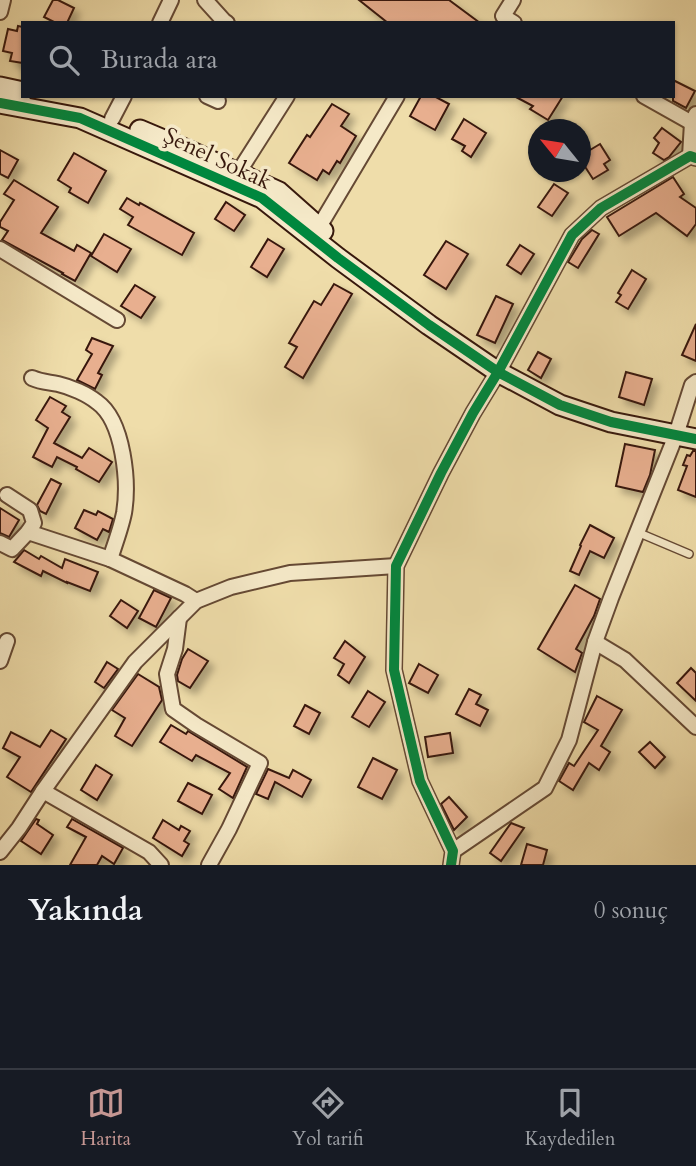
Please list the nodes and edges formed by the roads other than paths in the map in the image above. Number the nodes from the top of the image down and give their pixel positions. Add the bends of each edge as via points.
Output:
1 (2, 0) edge
2 (171, 0) edge
3 (205, 0) edge
4 (513, 0) edge
5 (0, 12) edge
6 (161, 21) edge
7 (224, 21) edge
8 (511, 21) edge
9 (0, 87) edge
10 (21, 92) edge
11 (46, 98) edge
12 (123, 98) edge
13 (286, 98) edge
14 (396, 98) edge
15 (649, 98) edge
16 (0, 103) edge
17 (694, 118) edge
18 (112, 119) junction
19 (693, 157) edge
20 (239, 173) junction
21 (319, 227) junction
22 (0, 248) edge
23 (117, 320) dead end
24 (429, 325) junction
25 (498, 372) junction
26 (32, 378) dead end
27 (696, 382) edge
28 (676, 435) junction
29 (696, 439) edge
30 (7, 495) dead end
31 (28, 532) junction
32 (637, 532) junction
33 (0, 543) edge
34 (689, 554) dead end
35 (110, 559) junction
36 (396, 566) junction
37 (196, 601) junction
38 (179, 618) junction
39 (8, 641) dead end
40 (595, 642) junction
41 (0, 660) edge
42 (696, 727) edge
43 (43, 791) junction
44 (0, 852) edge
45 (452, 858) edge
46 (162, 865) edge
47 (209, 865) edge

1 - 5 street
2 - 6 street
3 - 7 street
4 - 8 street via 503,16
9 - 10 street
11 - 18 street, Şenel Sokak
12 - 18 street
13 - 20 street
14 - 21 street
15 - 17 street
16 - 24 street, Şenel Sokak via 80,118 262,198
17 - 19 street
18 - 20 street, Şenel Sokak
19 - 25 street via 601,208 572,235
20 - 21 street, Şenel Sokak via 279,192
21 - 24 street, Şenel Sokak
22 - 23 street
24 - 25 street
25 - 28 street via 561,404 611,422
25 - 36 street
26 - 35 street via 99,402 112,418 126,476 124,513
27 - 28 street
28 - 29 street
28 - 32 street
30 - 31 street via 30,510 34,523
31 - 33 street via 12,549
31 - 35 street
32 - 34 lane
32 - 40 street
35 - 37 street
36 - 37 street via 289,573
36 - 45 street via 394,670 420,781
37 - 38 street
38 - 43 street via 135,662
38 - 47 street via 167,674 173,709 260,763
39 - 41 street
40 - 42 street via 625,660
40 - 45 street via 569,740 544,788
43 - 44 street
43 - 46 street via 149,852

